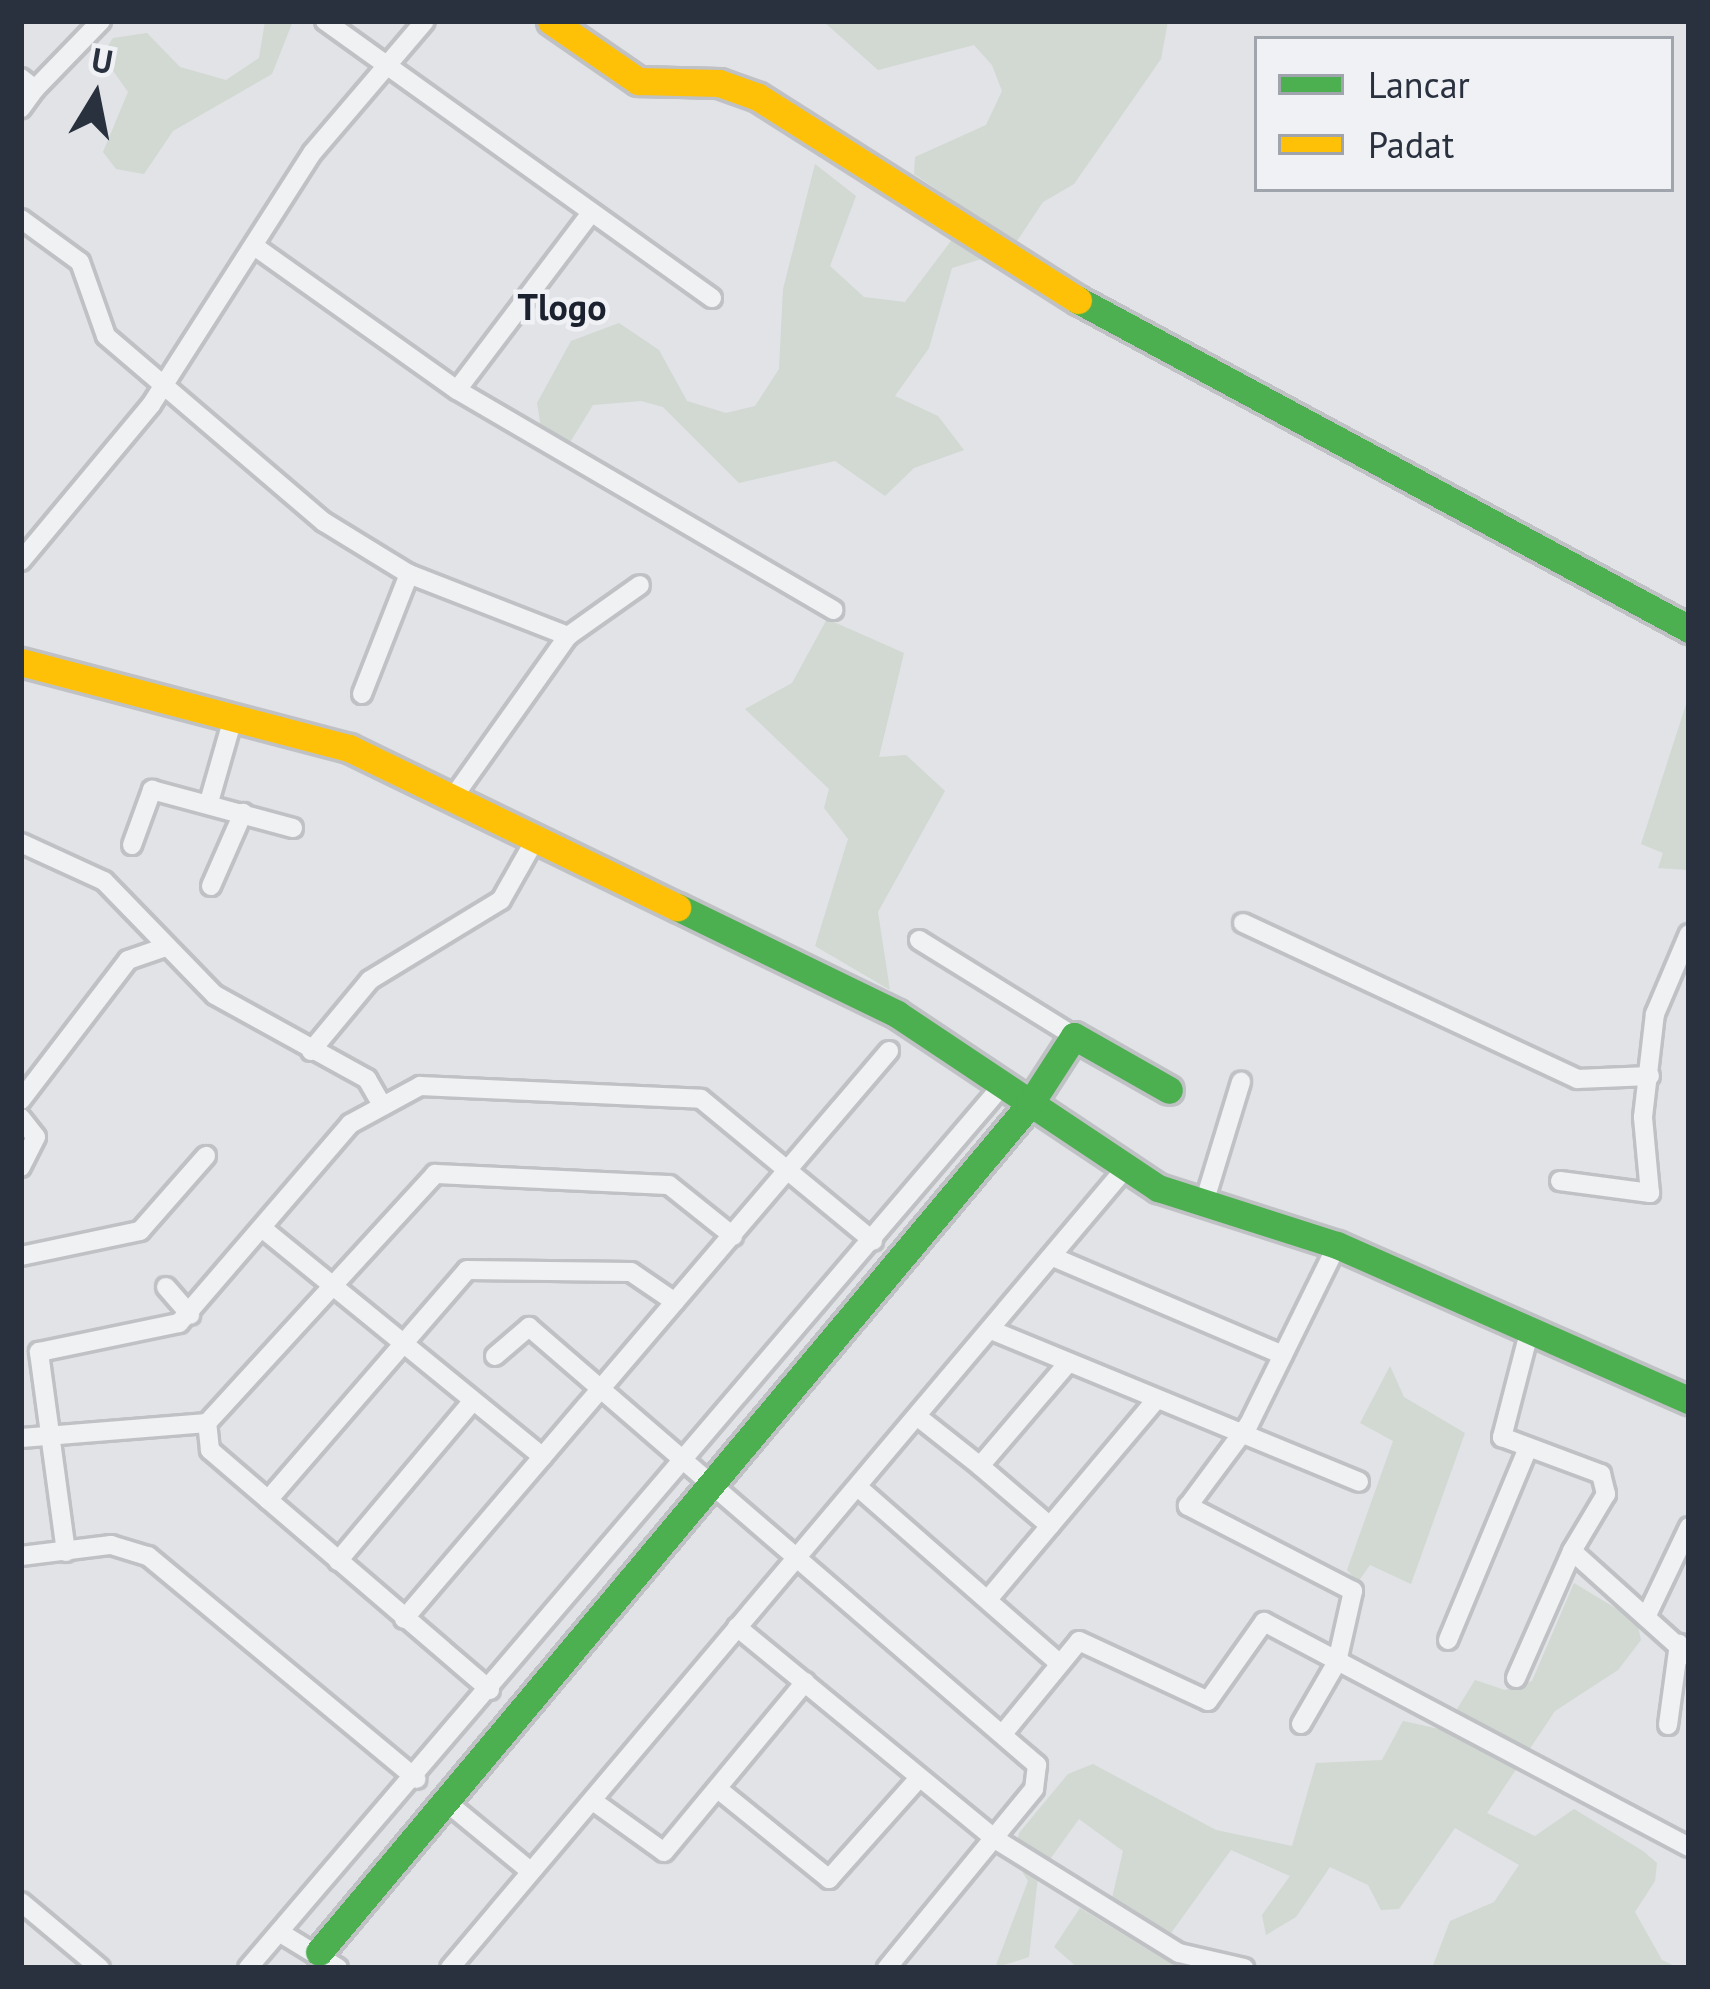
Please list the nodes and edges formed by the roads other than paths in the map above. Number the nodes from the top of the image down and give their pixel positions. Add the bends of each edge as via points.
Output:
1 (101, 21) edge
2 (325, 21) edge
3 (425, 21) edge
4 (551, 21) edge
5 (382, 64) junction
6 (28, 84) edge
7 (21, 108) edge
8 (590, 214) junction
9 (21, 219) edge
10 (257, 248) junction
11 (712, 298) dead end
12 (165, 384) junction
13 (457, 389) junction
14 (21, 561) edge
15 (409, 574) junction
16 (640, 585) dead end
17 (833, 610) dead end
18 (1689, 628) edge
19 (568, 636) junction
20 (21, 662) edge
21 (362, 694) dead end
22 (234, 715) junction
23 (452, 800) junction
24 (209, 802) junction
25 (243, 813) junction
26 (292, 828) dead end
27 (535, 840) junction
28 (21, 843) edge
29 (132, 845) dead end
30 (212, 886) dead end
31 (1243, 923) dead end
32 (1689, 934) edge
33 (919, 940) dead end
34 (165, 947) junction
35 (1074, 1036) junction
36 (311, 1051) junction
37 (889, 1051) dead end
38 (1650, 1076) junction
39 (1241, 1082) dead end
40 (1001, 1087) junction
41 (1169, 1090) dead end
42 (21, 1100) edge
43 (1030, 1104) junction
44 (382, 1105) junction
45 (21, 1118) edge
46 (206, 1156) dead end
47 (794, 1165) junction
48 (21, 1167) edge
49 (1124, 1170) junction
50 (1559, 1181) dead end
51 (1204, 1203) junction
52 (262, 1228) junction
53 (733, 1236) junction
54 (873, 1241) junction
55 (1337, 1245) junction
56 (21, 1256) edge
57 (1053, 1257) junction
58 (334, 1283) junction
59 (166, 1287) dead end
60 (675, 1302) junction
61 (190, 1315) junction
62 (1529, 1329) junction
63 (991, 1330) junction
64 (404, 1342) junction
65 (30, 1354) edge
66 (1283, 1355) junction
67 (495, 1356) dead end
68 (1068, 1363) junction
69 (603, 1386) junction
70 (1156, 1400) junction
71 (1689, 1400) edge
72 (472, 1402) junction
73 (918, 1417) junction
74 (207, 1423) junction
75 (47, 1435) junction
76 (1241, 1436) junction
77 (21, 1438) edge
78 (1528, 1448) junction
79 (543, 1457) junction
80 (687, 1463) junction
81 (980, 1466) junction
82 (1359, 1482) dead end
83 (712, 1485) junction
84 (859, 1488) junction
85 (268, 1499) junction
86 (1050, 1526) junction
87 (1689, 1527) edge
88 (1573, 1551) junction
89 (66, 1552) junction
90 (798, 1553) junction
91 (21, 1556) edge
92 (338, 1561) junction
93 (990, 1597) junction
94 (1649, 1611) junction
95 (404, 1619) junction
96 (736, 1627) junction
97 (1448, 1640) dead end
98 (1684, 1650) edge
99 (1058, 1662) junction
100 (1337, 1662) junction
101 (1516, 1678) dead end
102 (805, 1682) junction
103 (490, 1690) junction
104 (1300, 1724) dead end
105 (1668, 1725) dead end
106 (1006, 1730) junction
107 (416, 1779) junction
108 (918, 1779) junction
109 (718, 1789) junction
110 (444, 1800) junction
111 (593, 1801) junction
112 (995, 1839) junction
113 (1689, 1846) edge
114 (530, 1871) junction
115 (21, 1902) edge
116 (279, 1932) junction
117 (328, 1960) edge
118 (100, 1968) edge
119 (248, 1968) edge
120 (449, 1968) edge
121 (886, 1968) edge
122 (1244, 1968) edge

1 - 6 street
2 - 5 street
3 - 5 street
4 - 18 street via 638,81 719,83 758,97 1120,327
5 - 8 street
5 - 10 street
6 - 7 street
8 - 11 street
8 - 13 street
9 - 12 street via 74,254 106,336
10 - 12 street
10 - 13 street
12 - 14 street
12 - 15 street via 289,495
13 - 17 street
15 - 19 street
15 - 21 street
16 - 19 street
19 - 23 street
20 - 22 street
22 - 23 street via 349,748
22 - 24 street
23 - 27 street
24 - 25 street
24 - 29 street via 152,790
25 - 26 street
25 - 30 street
27 - 36 street via 501,900 370,980
27 - 40 street via 767,945
28 - 34 street via 104,881
31 - 38 street via 1577,1079
32 - 38 street via 1659,995
33 - 35 street
34 - 36 street via 215,995
34 - 42 street via 128,960
35 - 41 street
35 - 43 street
36 - 44 street via 367,1079
37 - 47 street
38 - 50 street via 1650,1193
39 - 51 street
40 - 43 street
40 - 54 street
43 - 49 street
43 - 83 street
44 - 47 street via 445,1081 701,1099
44 - 52 street via 331,1144
45 - 48 street via 37,1137
46 - 56 street via 140,1232
47 - 53 street
47 - 54 street
49 - 51 street
49 - 57 street
51 - 55 street
52 - 58 street
52 - 61 street
53 - 58 street via 669,1185 442,1172
53 - 60 street
54 - 80 street
55 - 62 street
55 - 66 street
57 - 63 street
57 - 66 street
58 - 64 street
58 - 74 street
59 - 61 street
60 - 64 street via 637,1273 475,1267
60 - 69 street
61 - 65 street
62 - 71 street
62 - 78 street via 1500,1419 1502,1437
63 - 68 street
63 - 73 street
64 - 72 street
64 - 85 street
65 - 75 street
66 - 76 street
67 - 69 street via 522,1325
68 - 70 street
68 - 81 street
69 - 79 street
69 - 80 street
70 - 76 street
70 - 86 street
72 - 79 street
72 - 92 street
73 - 81 street
73 - 84 street
74 - 75 street
74 - 85 street via 210,1450
75 - 77 street
75 - 89 street
76 - 82 street
76 - 100 street via 1188,1509 1348,1584 1356,1602
78 - 88 street via 1609,1484
78 - 97 street
79 - 95 street
80 - 83 street
80 - 103 street
81 - 86 street
83 - 90 street
83 - 110 street
84 - 90 street
84 - 93 street
85 - 92 street
86 - 93 street
87 - 94 street
88 - 94 street
88 - 101 street
89 - 91 street
89 - 107 street via 110,1545 148,1556
90 - 96 street
90 - 106 street
92 - 95 street
93 - 99 street
94 - 98 street
95 - 103 street
96 - 102 street
96 - 111 street
98 - 105 street
99 - 100 street via 1075,1643 1098,1642 1208,1701 1264,1622
99 - 106 street
100 - 104 street
100 - 113 street
102 - 108 street
102 - 109 street
103 - 107 street
106 - 112 street via 1039,1774
107 - 116 street
108 - 109 street via 832,1879
108 - 112 street
109 - 111 street via 660,1853
110 - 114 street
110 - 117 street
111 - 114 street
112 - 121 street
112 - 122 street via 1179,1953
114 - 120 street
115 - 118 street
116 - 117 street
116 - 119 street

